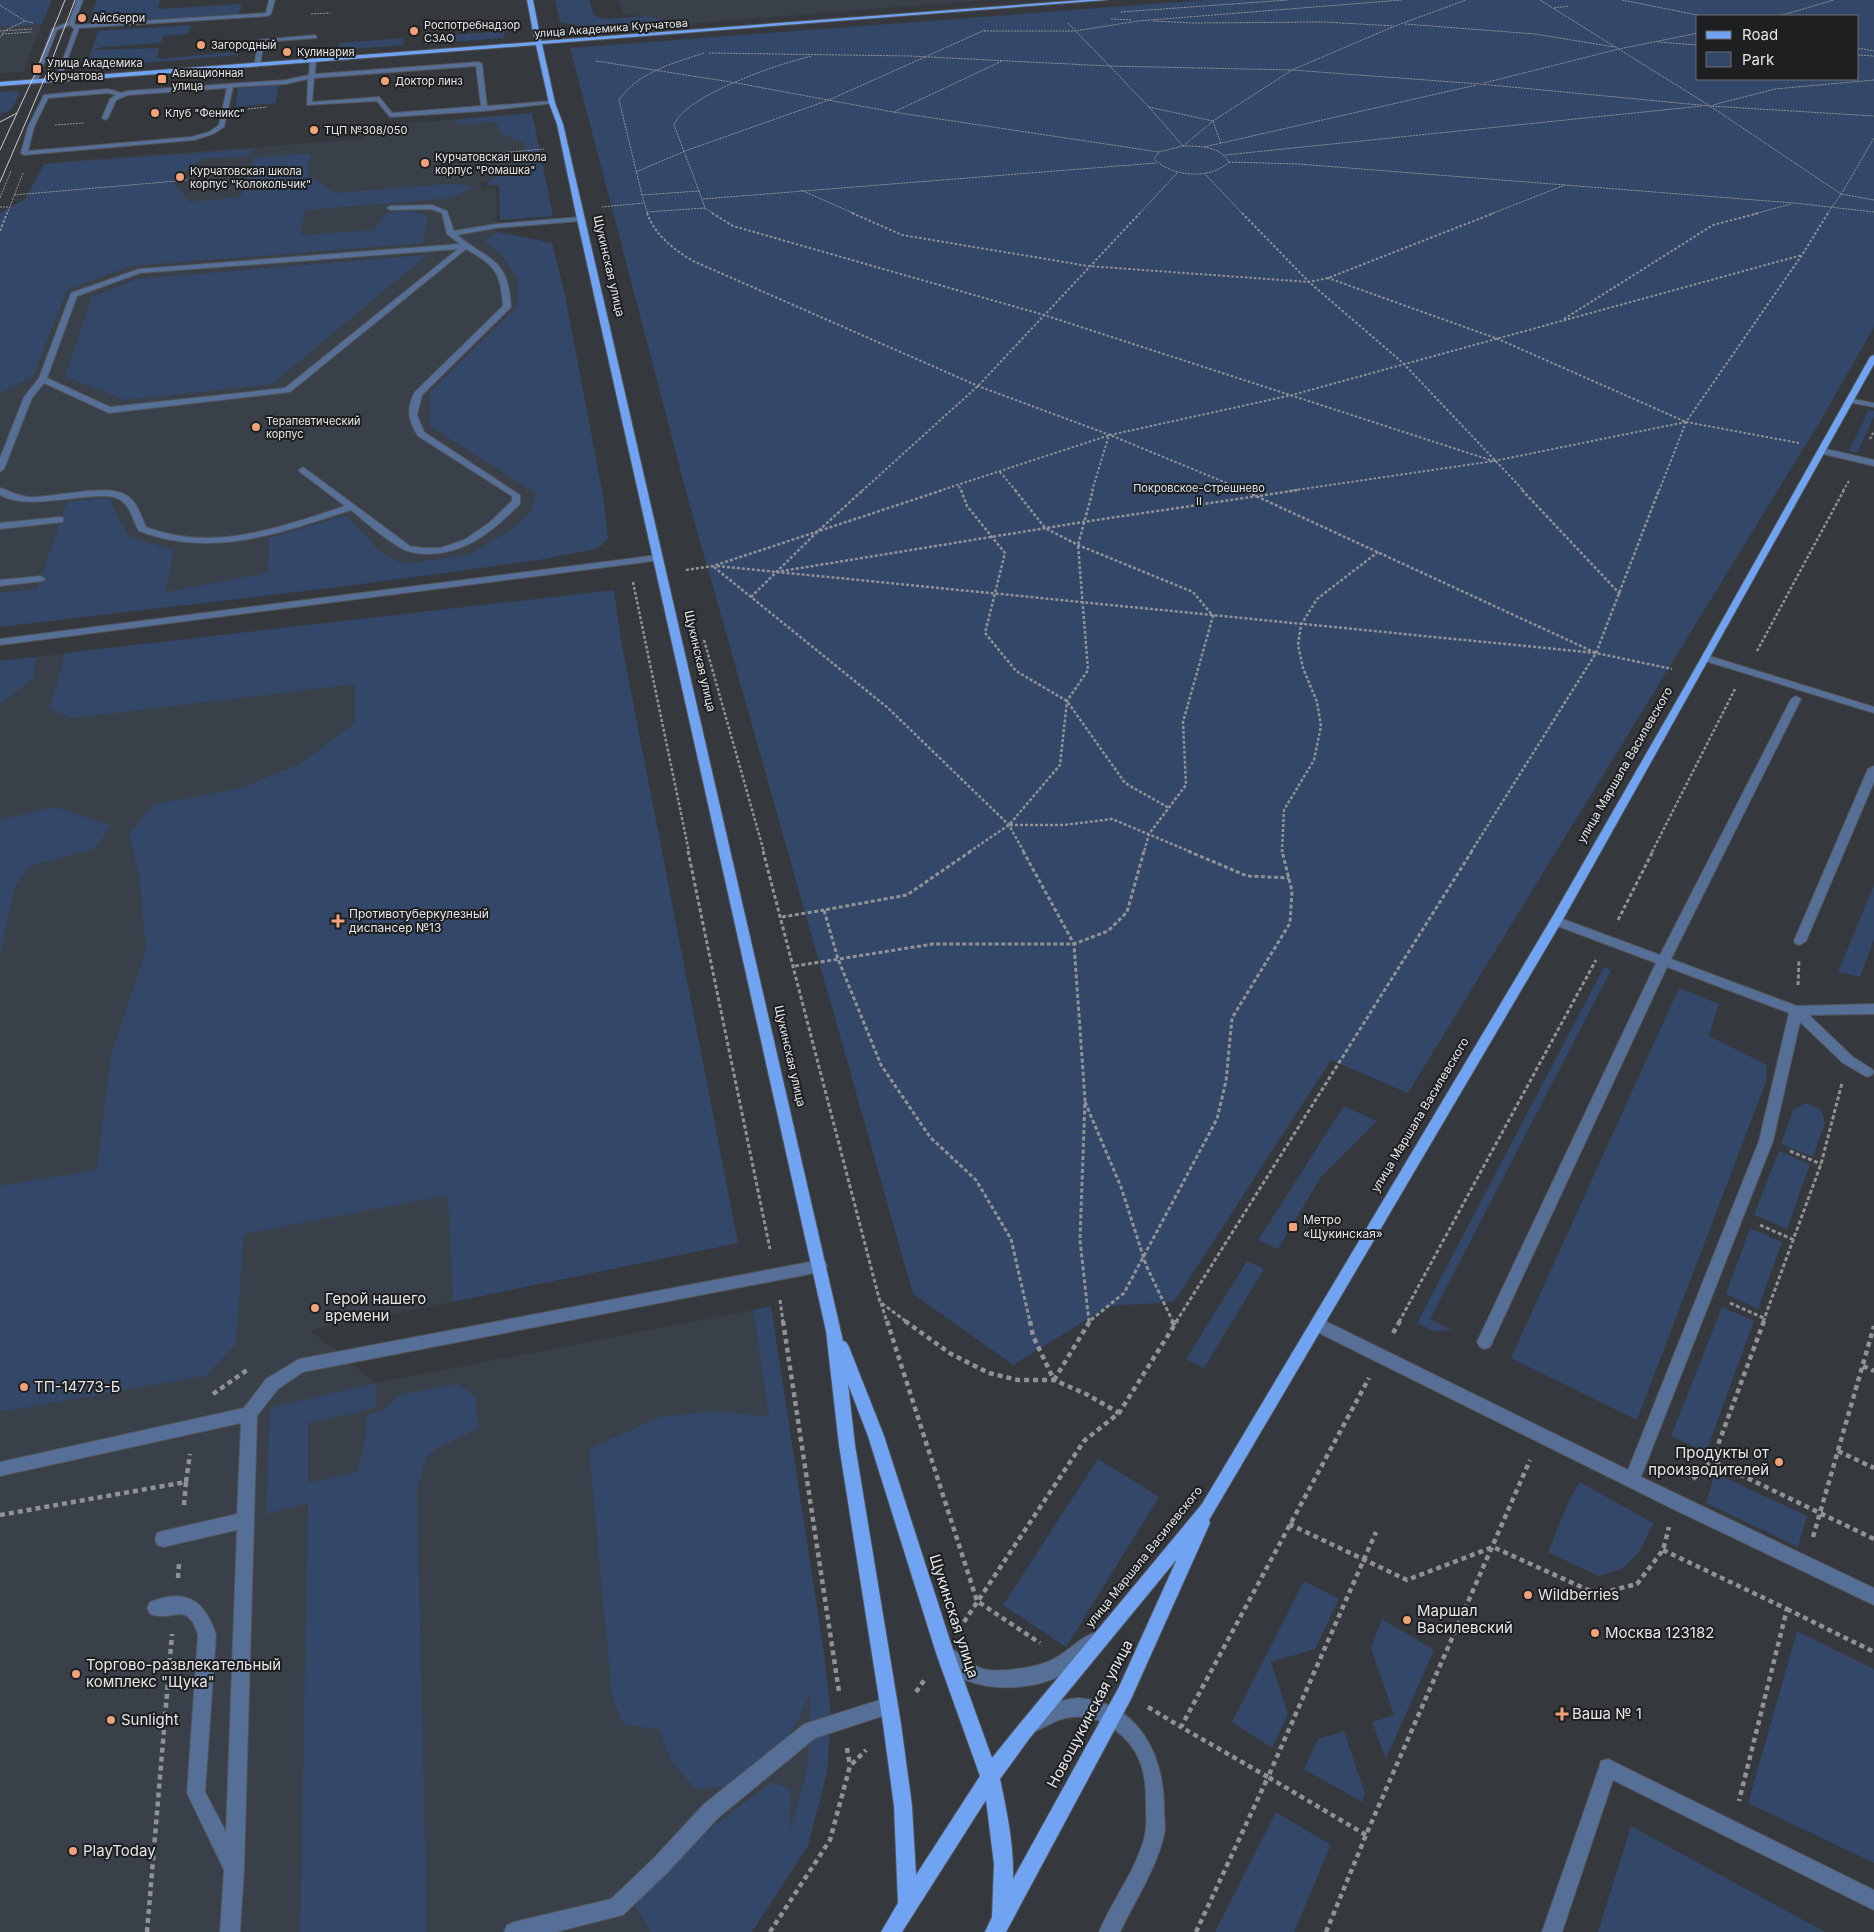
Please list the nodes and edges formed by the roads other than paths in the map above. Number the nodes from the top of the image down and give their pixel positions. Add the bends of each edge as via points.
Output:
1 (80, 0) edge
2 (272, 0) edge
3 (530, 0) edge
4 (1104, 0) edge
5 (1043, 2) edge
6 (73, 25) junction
7 (315, 38) dead end
8 (539, 43) junction
9 (313, 60) junction
10 (257, 65) junction
11 (312, 76) junction
12 (57, 80) junction
13 (34, 82) junction
14 (0, 84) edge
15 (230, 86) junction
16 (121, 94) junction
17 (552, 103) junction
18 (484, 109) junction
19 (105, 118) road end
20 (390, 208) dead end
21 (580, 219) junction
22 (451, 234) junction
23 (466, 246) junction
24 (1874, 357) edge
25 (43, 379) junction
26 (1850, 400) junction
27 (1874, 405) edge
28 (1820, 455) junction
29 (1874, 463) edge
30 (0, 468) edge
31 (303, 470) dead end
32 (0, 491) edge
33 (352, 507) junction
34 (60, 520) dead end
35 (0, 526) edge
36 (658, 558) junction
37 (40, 579) dead end
38 (0, 583) edge
39 (0, 642) edge
40 (1706, 658) junction
41 (1796, 698) dead end
42 (1874, 710) edge
43 (1874, 769) edge
44 (1556, 921) junction
45 (1800, 942) road end
46 (1664, 960) junction
47 (1874, 1009) edge
48 (1796, 1011) junction
49 (1867, 1072) dead end
50 (820, 1266) junction
51 (1318, 1325) junction
52 (834, 1331) junction
53 (1485, 1342) dead end
54 (249, 1414) junction
55 (0, 1469) edge
56 (1632, 1480) junction
57 (1208, 1509) junction
58 (246, 1520) junction
59 (163, 1539) dead end
60 (1874, 1597) edge
61 (156, 1608) dead end
62 (1106, 1634) junction
63 (945, 1653) junction
64 (890, 1715) junction
65 (1112, 1718) junction
66 (1023, 1733) junction
67 (990, 1777) junction
68 (234, 1870) junction
69 (1874, 1900) edge
70 (908, 1903) junction
71 (999, 1925) edge
72 (230, 1932) edge
73 (514, 1932) edge
74 (891, 1932) edge
75 (1109, 1932) edge
76 (1552, 1932) edge

1 - 6 street
2 - 6 street via 268,14
3 - 8 main road, Щукинская улица
4 - 5 main road, улица Академика Курчатова
5 - 8 main road, улица Академика Курчатова
6 - 12 street via 77,29
6 - 13 street via 55,29
7 - 10 street via 262,41
8 - 9 main road, улица Академика Курчатова
8 - 17 main road, Щукинская улица
9 - 10 main road, улица Академика Курчатова
9 - 11 street
10 - 12 main road, улица Академика Курчатова
11 - 15 street via 286,82
11 - 18 street via 309,104 378,99 390,115
11 - 18 street via 479,64
12 - 13 main road, улица Академика Курчатова
13 - 14 main road, улица Академика Курчатова
15 - 16 street
15 - 16 street via 222,126 192,140 24,153 46,96 108,91
16 - 19 street via 113,99
17 - 18 street
17 - 21 main road, Щукинская улица via 560,124
20 - 22 street via 432,206 445,212
21 - 22 street via 496,226
21 - 36 main road, Щукинская улица
22 - 23 street
23 - 25 street via 287,390 109,410
23 - 25 street via 138,271 74,295
23 - 33 street via 496,263 507,284 507,307 418,394 412,406 414,424 421,434 516,495 517,502 465,544 425,553 407,548
24 - 26 main road, улица Маршала Василевского
25 - 30 street via 28,397
26 - 27 street
26 - 28 main road, улица Маршала Василевского
28 - 29 street
28 - 40 main road, улица Маршала Василевского
31 - 33 street
32 - 33 street via 23,500 98,494 122,496 142,528 167,538 208,541 254,537
34 - 35 street
36 - 39 street
36 - 50 main road, Щукинская улица
37 - 38 street
40 - 42 street
40 - 44 main road, улица Маршала Василевского
41 - 46 street
43 - 45 street
44 - 46 street
44 - 51 main road, улица Маршала Василевского
46 - 48 street
46 - 53 street
47 - 48 street
48 - 49 street via 1848,1060
48 - 56 street via 1766,1142
50 - 52 main road, Щукинская улица
50 - 54 street via 299,1366 272,1384
51 - 56 street
51 - 57 main road, улица Маршала Василевского
52 - 63 main road, Щукинская улица via 876,1436
52 - 64 main road, Щукинская улица via 847,1444
54 - 55 street
54 - 58 street
56 - 60 street
57 - 62 main road, улица Маршала Василевского
57 - 65 main road, Новощукинская улица via 1145,1653
58 - 59 street
58 - 68 street
61 - 68 street via 175,1604 191,1606 203,1619 207,1635 196,1793
62 - 63 street via 1052,1670 1017,1678 984,1678 963,1670
62 - 66 main road, улица Маршала Василевского
63 - 67 main road, Щукинская улица
64 - 70 main road, Щукинская улица via 903,1806
64 - 73 street via 843,1719 810,1730 711,1811 616,1908
65 - 66 street via 1094,1708 1066,1707 1041,1718
65 - 71 main road, Новощукинская улица
65 - 75 street via 1134,1735 1150,1759 1156,1795 1154,1834 1139,1873
66 - 67 main road, улица Маршала Василевского
67 - 70 main road, улица Маршала Василевского
67 - 71 main road, Щукинская улица via 1004,1864
68 - 72 street
69 - 76 street via 1608,1768
70 - 74 main road

